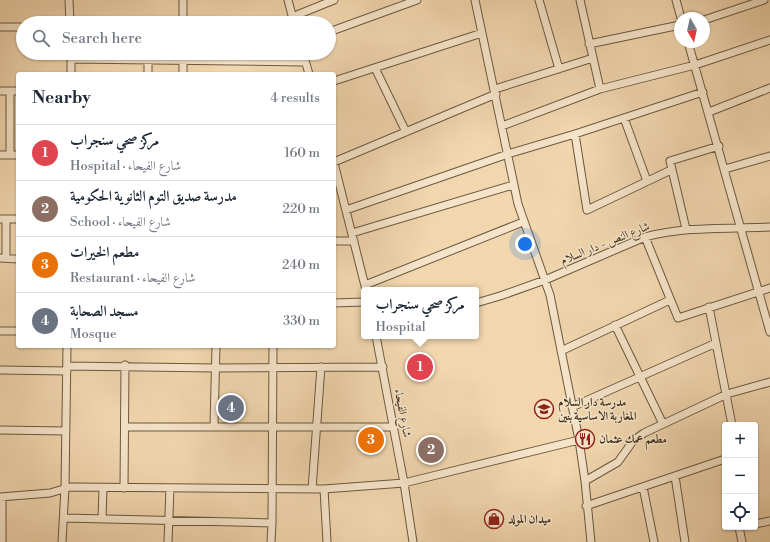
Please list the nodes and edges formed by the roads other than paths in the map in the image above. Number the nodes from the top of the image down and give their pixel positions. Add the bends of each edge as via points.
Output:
1 (69, 0) edge
2 (183, 0) edge
3 (288, 0) edge
4 (334, 0) edge
5 (417, 0) edge
6 (475, 0) edge
7 (540, 0) edge
8 (580, 0) edge
9 (676, 0) edge
10 (764, 0) edge
11 (756, 2) edge
12 (679, 12) edge
13 (70, 16) edge
14 (183, 16) edge
15 (292, 16) edge
16 (301, 16) edge
17 (710, 18) edge
18 (674, 26) edge
19 (0, 27) edge
20 (16, 27) edge
21 (336, 29) edge
22 (482, 33) junction
23 (770, 40) edge
24 (589, 44) junction
25 (690, 48) edge
26 (593, 58) junction
27 (71, 60) edge
28 (133, 60) edge
29 (157, 60) edge
30 (183, 60) edge
31 (256, 60) edge
32 (148, 61) junction
33 (305, 62) joint
34 (695, 65) junction
35 (375, 68) junction
36 (559, 69) junction
37 (71, 72) edge
38 (148, 72) edge
39 (184, 72) edge
40 (308, 72) edge
41 (336, 80) edge
42 (770, 88) edge
43 (600, 90) junction
44 (0, 91) edge
45 (10, 91) junction
46 (16, 91) edge
47 (495, 92) junction
48 (703, 92) junction
49 (709, 112) junction
50 (624, 118) junction
51 (502, 126) junction
52 (406, 132) junction
53 (575, 134) junction
54 (719, 146) junction
55 (0, 154) edge
56 (508, 154) junction
57 (10, 155) junction
58 (16, 155) edge
59 (770, 156) edge
60 (336, 162) edge
61 (725, 168) junction
62 (671, 170) junction
63 (647, 181) junction
64 (336, 182) edge
65 (514, 185) junction
66 (346, 210) junction
67 (3, 219) edge
68 (16, 219) edge
69 (524, 222) junction
70 (770, 227) edge
71 (740, 228) junction
72 (686, 230) junction
73 (353, 237) junction
74 (645, 237) junction
75 (336, 241) edge
76 (3, 258) edge
77 (16, 258) edge
78 (545, 280) junction
79 (365, 287) edge
80 (770, 288) edge
81 (758, 292) junction
82 (670, 300) junction
83 (336, 302) edge
84 (361, 302) edge
85 (479, 302) edge
86 (710, 307) junction
87 (616, 325) junction
88 (0, 331) edge
89 (16, 331) edge
90 (770, 332) edge
91 (377, 339) edge
92 (716, 343) junction
93 (67, 348) edge
94 (216, 348) edge
95 (273, 348) edge
96 (561, 351) junction
97 (125, 366) junction
98 (273, 367) junction
99 (321, 367) junction
100 (383, 367) junction
101 (67, 368) junction
102 (216, 368) junction
103 (0, 370) edge
104 (640, 377) junction
105 (770, 382) edge
106 (727, 394) junction
107 (572, 407) junction
108 (732, 422) edge
109 (663, 424) junction
110 (214, 426) junction
111 (317, 426) junction
112 (126, 427) junction
113 (272, 427) junction
114 (394, 427) junction
115 (0, 430) edge
116 (66, 431) junction
117 (579, 440) junction
118 (722, 460) edge
119 (675, 476) junction
120 (585, 481) junction
121 (404, 484) junction
122 (643, 487) junction
123 (65, 488) junction
124 (103, 488) junction
125 (124, 488) junction
126 (170, 488) junction
127 (272, 489) junction
128 (324, 489) junction
129 (312, 490) junction
130 (1, 497) edge
131 (586, 506) junction
132 (64, 518) junction
133 (102, 519) junction
134 (170, 519) junction
135 (770, 521) edge
136 (272, 523) junction
137 (758, 523) edge
138 (740, 530) edge
139 (2, 542) edge
140 (62, 542) edge
141 (168, 542) edge
142 (271, 542) edge
143 (328, 542) edge
144 (413, 542) edge
145 (590, 542) edge
146 (654, 542) edge
147 (685, 542) edge
148 (742, 542) edge

1 - 13 street
2 - 14 street
3 - 15 street
4 - 16 street
5 - 21 street
6 - 22 street
7 - 36 street
8 - 24 street
9 - 12 street
10 - 11 street
11 - 17 street
18 - 24 street
19 - 20 street
22 - 35 street
22 - 47 street
23 - 34 street
24 - 26 street
25 - 34 street
26 - 36 street
26 - 43 street
27 - 37 street
28 - 32 street
29 - 32 street
30 - 39 street
31 - 33 street
32 - 38 street
33 - 40 street
34 - 43 street
34 - 48 street
35 - 41 street
35 - 52 street
36 - 47 street
42 - 49 street
43 - 51 street
44 - 45 street
45 - 46 street
45 - 57 street
47 - 51 street
47 - 52 street
48 - 49 street
48 - 50 street
49 - 54 street
50 - 53 street
50 - 63 street
51 - 56 street
52 - 60 street
53 - 56 street
53 - 63 street via 587,210
54 - 61 street
54 - 62 street via 671,160
55 - 57 street
56 - 65 street
56 - 66 street
57 - 58 street
59 - 61 street
61 - 71 street
62 - 63 street
62 - 72 street
64 - 66 street
65 - 69 street
65 - 73 street
66 - 73 street
67 - 68 street
67 - 76 street
69 - 78 street
69 - 79 street
70 - 71 street, شارع النص - دار السلام
71 - 72 street, شارع النص - دار السلام
71 - 81 street
72 - 74 street, شارع النص - دار السلام
73 - 75 street
73 - 79 street
74 - 78 street, شارع النص - دار السلام
74 - 82 street
76 - 77 street
78 - 85 street, شارع النص - دار السلام
78 - 96 street
80 - 81 street
81 - 86 street
81 - 90 street
82 - 86 street via 676,316 680,319
82 - 87 street
83 - 84 street
86 - 92 street
87 - 96 street
87 - 104 street
88 - 89 street
91 - 100 street, شارع الفيحاء
92 - 104 street
92 - 106 street
93 - 101 street
94 - 102 street
95 - 98 street
96 - 107 street
97 - 101 street
97 - 102 street
97 - 112 street
98 - 99 street
98 - 102 street
98 - 113 street
99 - 100 street
99 - 111 street
100 - 114 street, شارع الفيحاء
101 - 103 street
101 - 116 street
102 - 110 street
104 - 107 street
104 - 109 street
105 - 106 street
106 - 108 street
106 - 109 street
107 - 117 street
109 - 120 street via 638,436 627,447 618,462
110 - 112 street
110 - 113 street
111 - 113 street
111 - 114 street
111 - 129 street
112 - 125 street
113 - 127 street
114 - 121 street, شارع الفيحاء
115 - 116 street
116 - 123 street
117 - 120 street
117 - 121 street
118 - 119 street
119 - 122 street
119 - 147 street
120 - 131 street
121 - 128 street
121 - 144 street, شارع الفيحاء
122 - 131 street
122 - 146 street
123 - 124 street
123 - 130 street via 50,493
123 - 132 street
124 - 125 street
124 - 133 street
125 - 126 street
126 - 127 street
126 - 134 street
127 - 129 street
127 - 136 street
128 - 129 street
128 - 143 street
130 - 139 street
131 - 145 street
132 - 133 street
132 - 140 street
133 - 134 street
134 - 136 street
134 - 141 street
135 - 137 street
136 - 142 street
138 - 148 street

